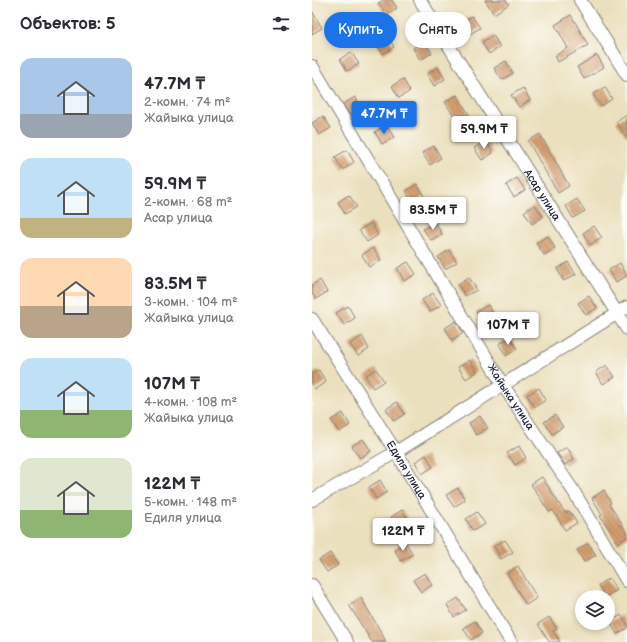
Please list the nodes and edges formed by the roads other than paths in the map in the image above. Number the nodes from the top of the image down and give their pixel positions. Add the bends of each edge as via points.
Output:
1 (420, 0) edge
2 (580, 0) edge
3 (312, 66) edge
4 (627, 75) edge
5 (622, 310) edge
6 (312, 319) edge
7 (627, 329) edge
8 (503, 385) junction
9 (396, 452) junction
10 (312, 500) edge
11 (627, 581) edge
12 (312, 585) edge
13 (347, 642) edge
14 (512, 642) edge

1 - 5 street, Асар улица
2 - 4 street
3 - 8 street, Жайыка улица
5 - 7 street, Асар улица
5 - 8 street
6 - 9 street, Едиля улица
8 - 9 street
8 - 11 street, Жайыка улица via 574,492
9 - 10 street
9 - 14 street, Едиля улица
12 - 13 street

